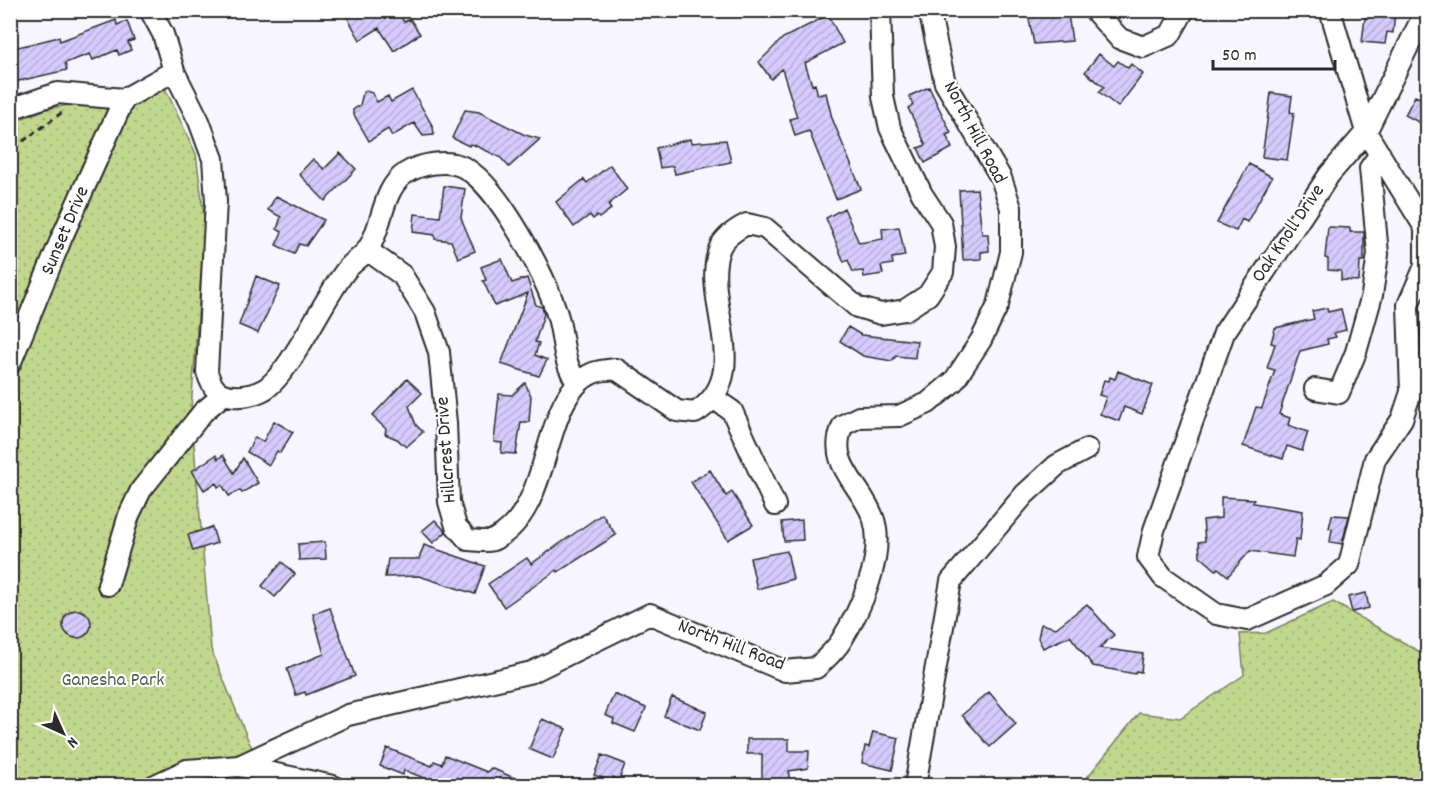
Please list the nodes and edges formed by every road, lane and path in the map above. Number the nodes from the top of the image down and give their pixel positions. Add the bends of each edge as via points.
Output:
1 (150, 10) edge
2 (880, 10) edge
3 (929, 10) edge
4 (1094, 10) edge
5 (1184, 10) edge
6 (1330, 10) edge
7 (1426, 10) edge
8 (174, 71) junction
9 (124, 99) junction
10 (10, 109) edge
11 (73, 109) dead end
12 (1366, 132) junction
13 (1380, 154) junction
14 (10, 157) edge
15 (367, 250) junction
16 (10, 364) edge
17 (578, 383) junction
18 (1315, 389) dead end
19 (223, 395) junction
20 (713, 398) junction
21 (1087, 449) dead end
22 (775, 505) dead end
23 (108, 585) dead end
24 (239, 766) junction
25 (153, 786) edge
26 (333, 786) edge
27 (915, 786) edge

1 - 8 street via 163,34
2 - 20 street via 883,97 890,128 922,194 941,223 945,247 943,272 928,295 905,310 881,314 857,306 765,228 747,224 732,232 718,251 715,279 725,355 721,386
3 - 24 street, North Hill Road via 945,83 1001,178 1011,208 1011,252 998,305 954,381 928,403 899,416 859,417 843,425 836,441 840,459 874,520 877,545 871,579 841,642 816,668 785,671 650,614 532,672 348,715
4 - 5 street via 1119,38 1143,47 1170,35
6 - 12 street
7 - 12 street
8 - 9 street
8 - 19 street via 200,121 213,159 216,201 207,372 212,387
9 - 10 street via 58,93
9 - 16 street, Sunset Drive
11 - 14 path via 63,111 14,148
12 - 13 street, Oak Knoll Drive
12 - 13 street, Oak Knoll Drive via 1329,175 1224,333 1154,530 1148,557 1163,578 1216,614 1248,620 1326,585 1349,565 1375,459 1402,419 1411,392 1408,305 1425,266 1425,228
13 - 18 street via 1370,168 1378,254 1372,295 1356,352 1339,393
15 - 17 street via 393,189 404,174 444,163 462,166 481,180 526,244 557,314 566,364
15 - 17 street, Hillcrest Drive via 402,275 425,312 439,351 449,501 456,526 468,540 494,540 514,524 542,472 562,405
15 - 19 street via 347,268 266,388 245,397
17 - 20 street via 594,372 616,369 677,411 695,413
19 - 23 street via 202,412 141,490 129,515
20 - 22 street via 732,411
21 - 27 street via 1057,465 1025,494 951,581
24 - 25 street via 187,770
24 - 26 street

